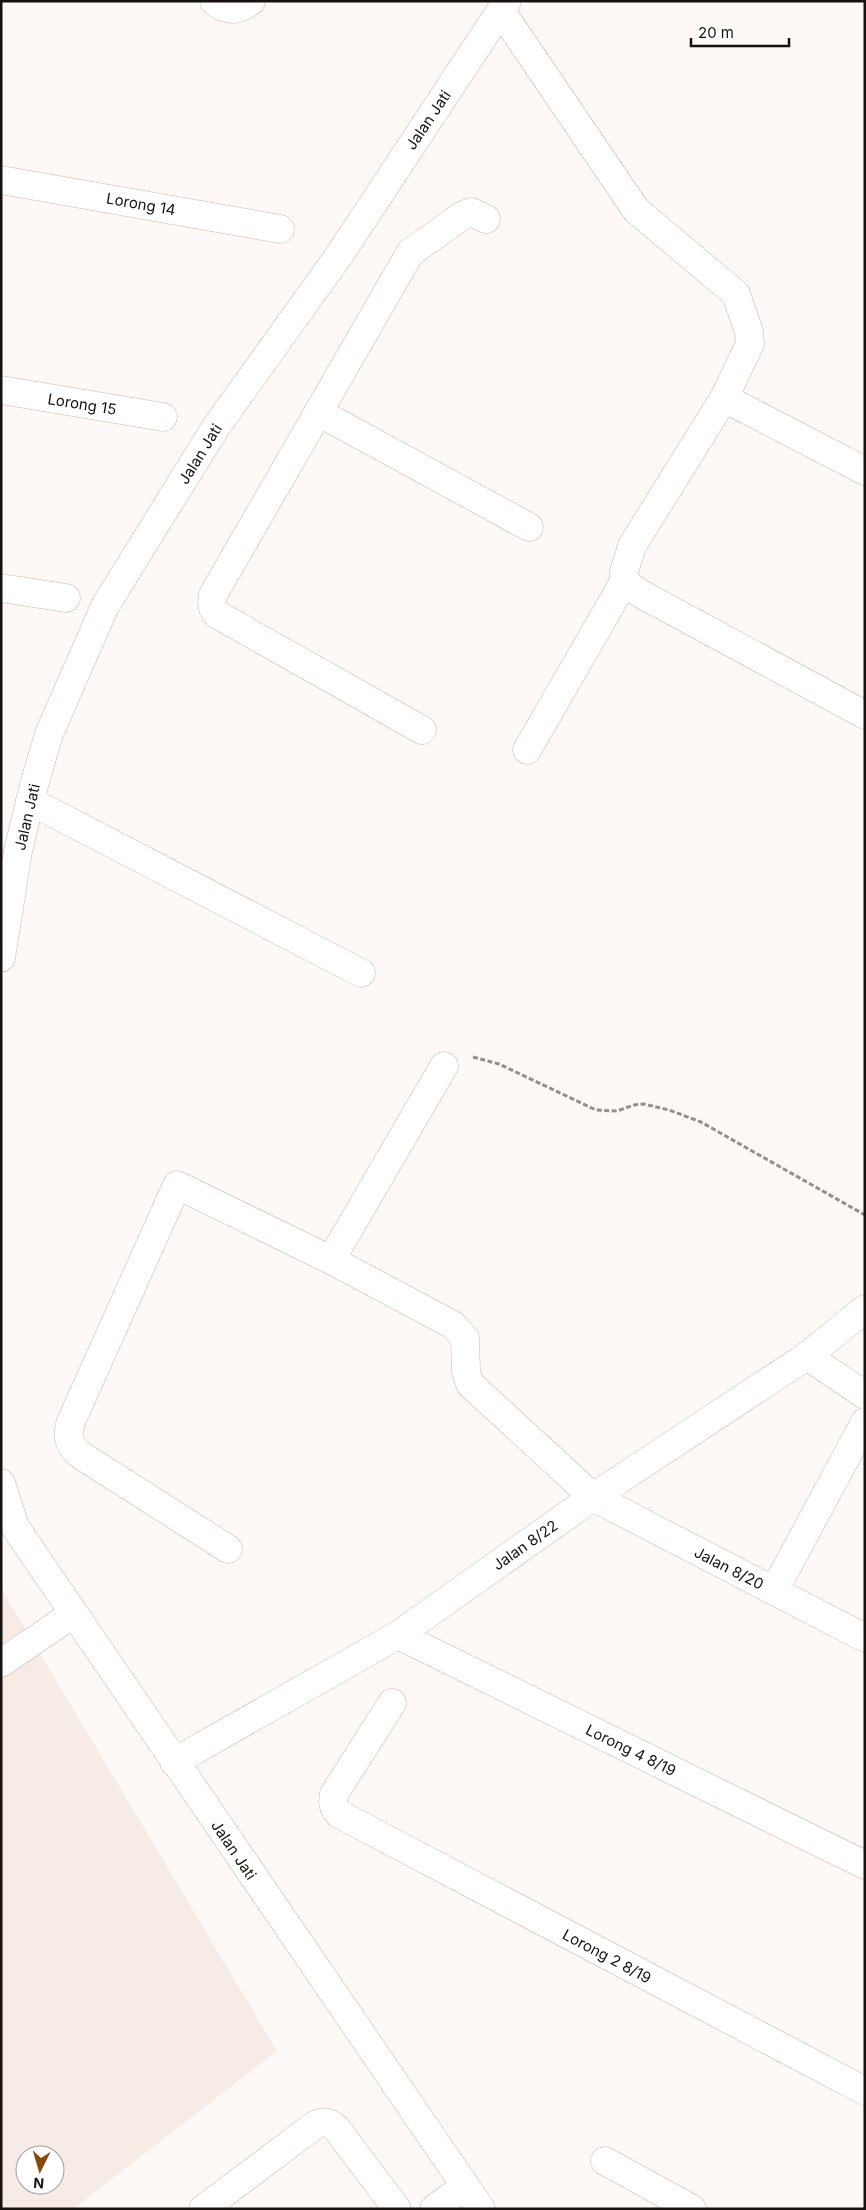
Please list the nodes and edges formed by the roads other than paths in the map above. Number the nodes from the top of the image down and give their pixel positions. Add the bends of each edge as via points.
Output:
1 (214, 1) edge
2 (251, 1) edge
3 (504, 6) edge
4 (1, 180) edge
5 (486, 219) dead end
6 (280, 229) dead end
7 (1, 390) edge
8 (724, 398) junction
9 (318, 412) junction
10 (163, 417) dead end
11 (865, 471) edge
12 (529, 527) dead end
13 (624, 582) junction
14 (1, 588) edge
15 (66, 598) dead end
16 (865, 715) edge
17 (422, 730) dead end
18 (527, 750) dead end
19 (30, 801) junction
20 (1, 958) edge
21 (361, 973) dead end
22 (444, 1066) road end
23 (331, 1260) junction
24 (865, 1309) edge
25 (807, 1356) junction
26 (865, 1395) edge
27 (865, 1422) edge
28 (1, 1483) edge
29 (593, 1497) junction
30 (228, 1549) dead end
31 (774, 1591) junction
32 (73, 1614) junction
33 (398, 1635) junction
34 (865, 1638) edge
35 (1, 1663) edge
36 (392, 1703) dead end
37 (174, 1762) junction
38 (865, 1865) edge
39 (865, 2091) edge
40 (605, 2161) dead end
41 (465, 2186) junction
42 (203, 2209) edge
43 (397, 2209) edge
44 (434, 2209) edge
45 (481, 2209) edge
46 (692, 2209) edge

1 - 2 street via 234,10
3 - 8 street via 636,210 736,294 750,344
3 - 19 street, Jalan Jati via 340,254 216,427 104,606 50,734
4 - 6 street, Lorong 14
5 - 9 street via 471,212 463,215 410,253
7 - 10 street, Lorong 15
8 - 11 street
8 - 13 street via 632,546
9 - 12 street
9 - 17 street via 213,595 214,610
13 - 16 street
13 - 18 street
14 - 15 street
19 - 20 street, Jalan Jati via 18,851
19 - 21 street
22 - 23 street
23 - 29 street, Jalan 8/20 via 460,1331 465,1338 466,1371 470,1384
23 - 30 street via 177,1185 70,1424 69,1441 79,1454
24 - 25 street, Jalan 8/22
25 - 26 street
25 - 29 street, Jalan 8/22
27 - 31 street
28 - 32 street, Jalan Jati via 15,1527
29 - 31 street, Jalan 8/20
29 - 33 street, Jalan 8/22
31 - 34 street, Jalan 8/20
32 - 35 street
32 - 37 street, Jalan Jati
33 - 37 street, Jalan 8/22
33 - 38 street, Lorong 4 8/19
36 - 39 street, Lorong 2 8/19 via 334,1794 334,1808 350,1821
37 - 41 street, Jalan Jati
40 - 46 street
41 - 44 street
41 - 45 street, Jalan Jati
42 - 43 street via 323,2122 336,2128

